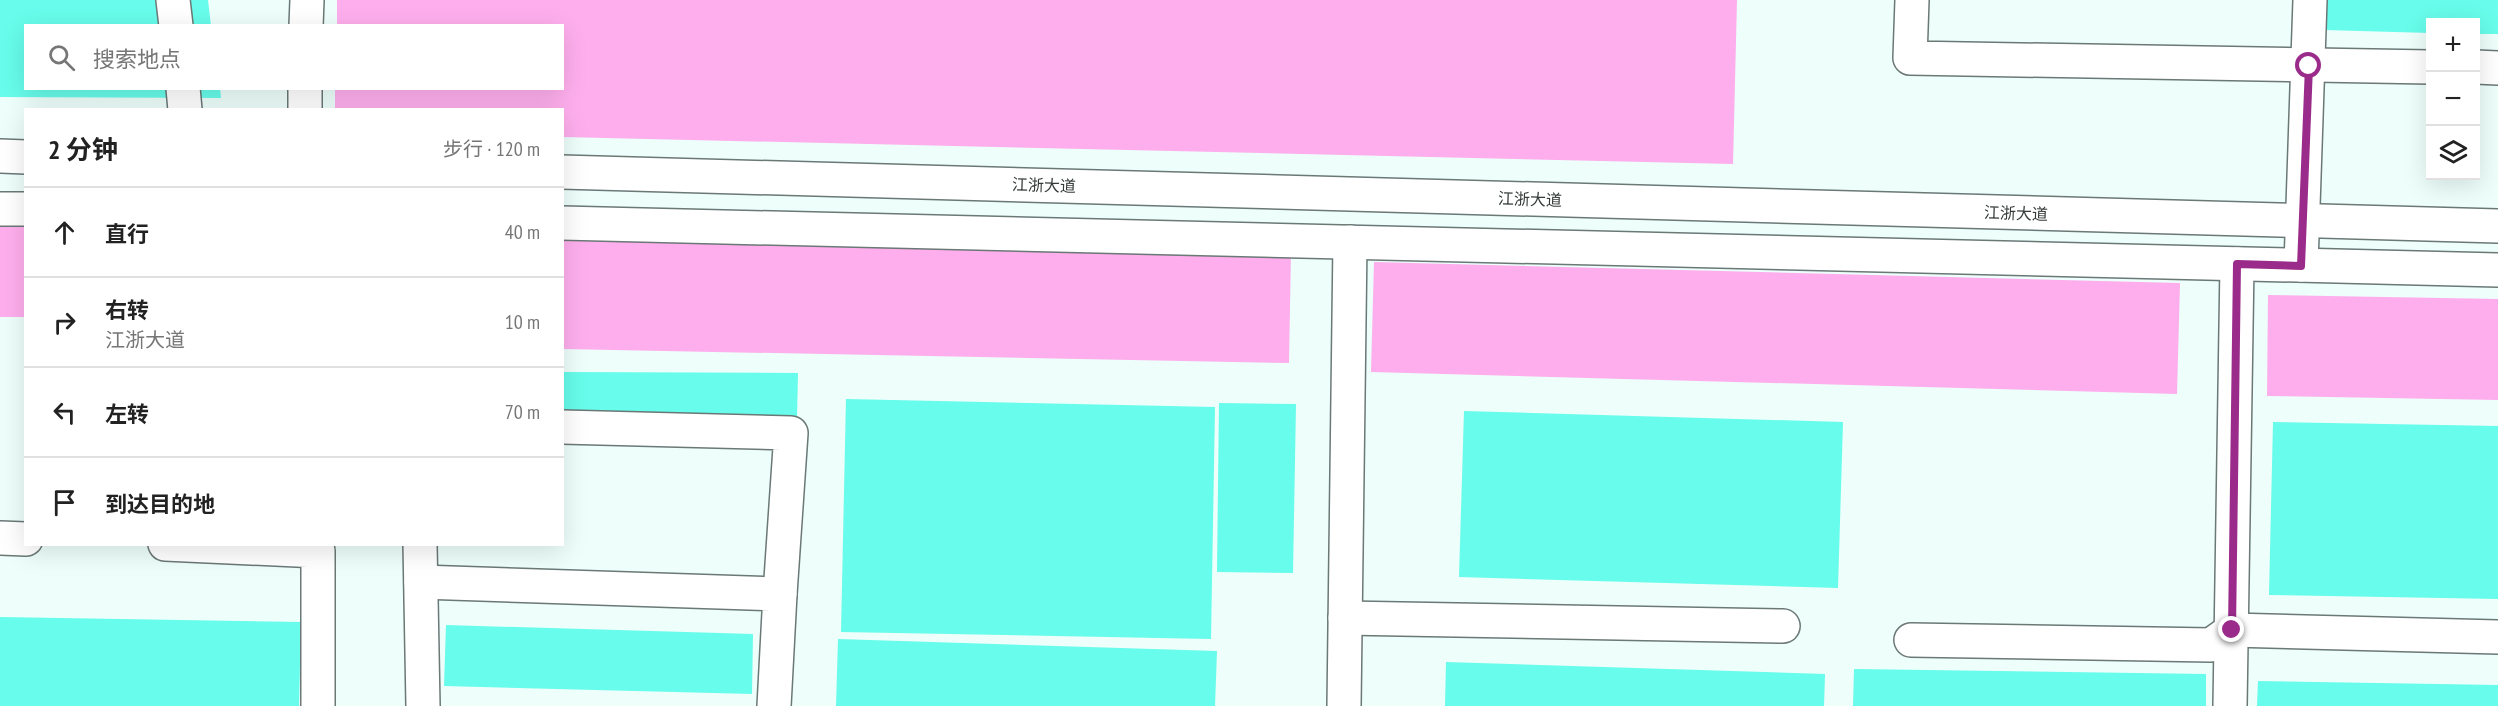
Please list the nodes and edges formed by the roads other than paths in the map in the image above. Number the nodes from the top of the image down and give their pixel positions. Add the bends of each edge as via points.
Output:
1 (173, 0) edge
2 (307, 0) edge
3 (1912, 0) edge
4 (2310, 0) edge
5 (176, 24) edge
6 (306, 24) edge
7 (2309, 66) junction
8 (2426, 67) edge
9 (2480, 68) edge
10 (2498, 68) edge
11 (183, 90) edge
12 (305, 90) edge
13 (185, 108) edge
14 (305, 108) edge
15 (0, 156) edge
16 (24, 157) edge
17 (564, 172) edge
18 (0, 209) edge
19 (24, 209) edge
20 (2302, 220) junction
21 (564, 223) edge
22 (2498, 226) edge
23 (1350, 242) junction
24 (2237, 264) junction
25 (2301, 266) junction
26 (2498, 270) edge
27 (564, 427) edge
28 (0, 538) edge
29 (24, 539) edge
30 (209, 546) edge
31 (420, 546) edge
32 (421, 582) junction
33 (780, 594) junction
34 (1345, 618) junction
35 (1783, 626) dead end
36 (2232, 630) junction
37 (2498, 637) edge
38 (1911, 640) dead end
39 (318, 706) edge
40 (423, 706) edge
41 (774, 706) edge
42 (1344, 706) edge
43 (2230, 706) edge

1 - 5 main road
2 - 6 main road
3 - 7 main road via 1911,58
4 - 7 main road
7 - 8 main road
7 - 20 main road
9 - 10 main road
11 - 13 main road
12 - 14 main road
15 - 16 main road
17 - 20 main road, 江浙大道
18 - 19 main road
20 - 22 main road, 江浙大道
20 - 25 main road
21 - 23 main road
23 - 24 main road
23 - 34 main road
24 - 25 main road
24 - 36 main road
25 - 26 main road
27 - 33 main road via 791,434
28 - 29 main road
30 - 39 main road via 318,551
31 - 32 main road
32 - 33 main road
32 - 40 main road
33 - 41 main road
34 - 35 main road
34 - 42 main road
36 - 37 main road
36 - 38 main road via 2211,645
36 - 43 main road

